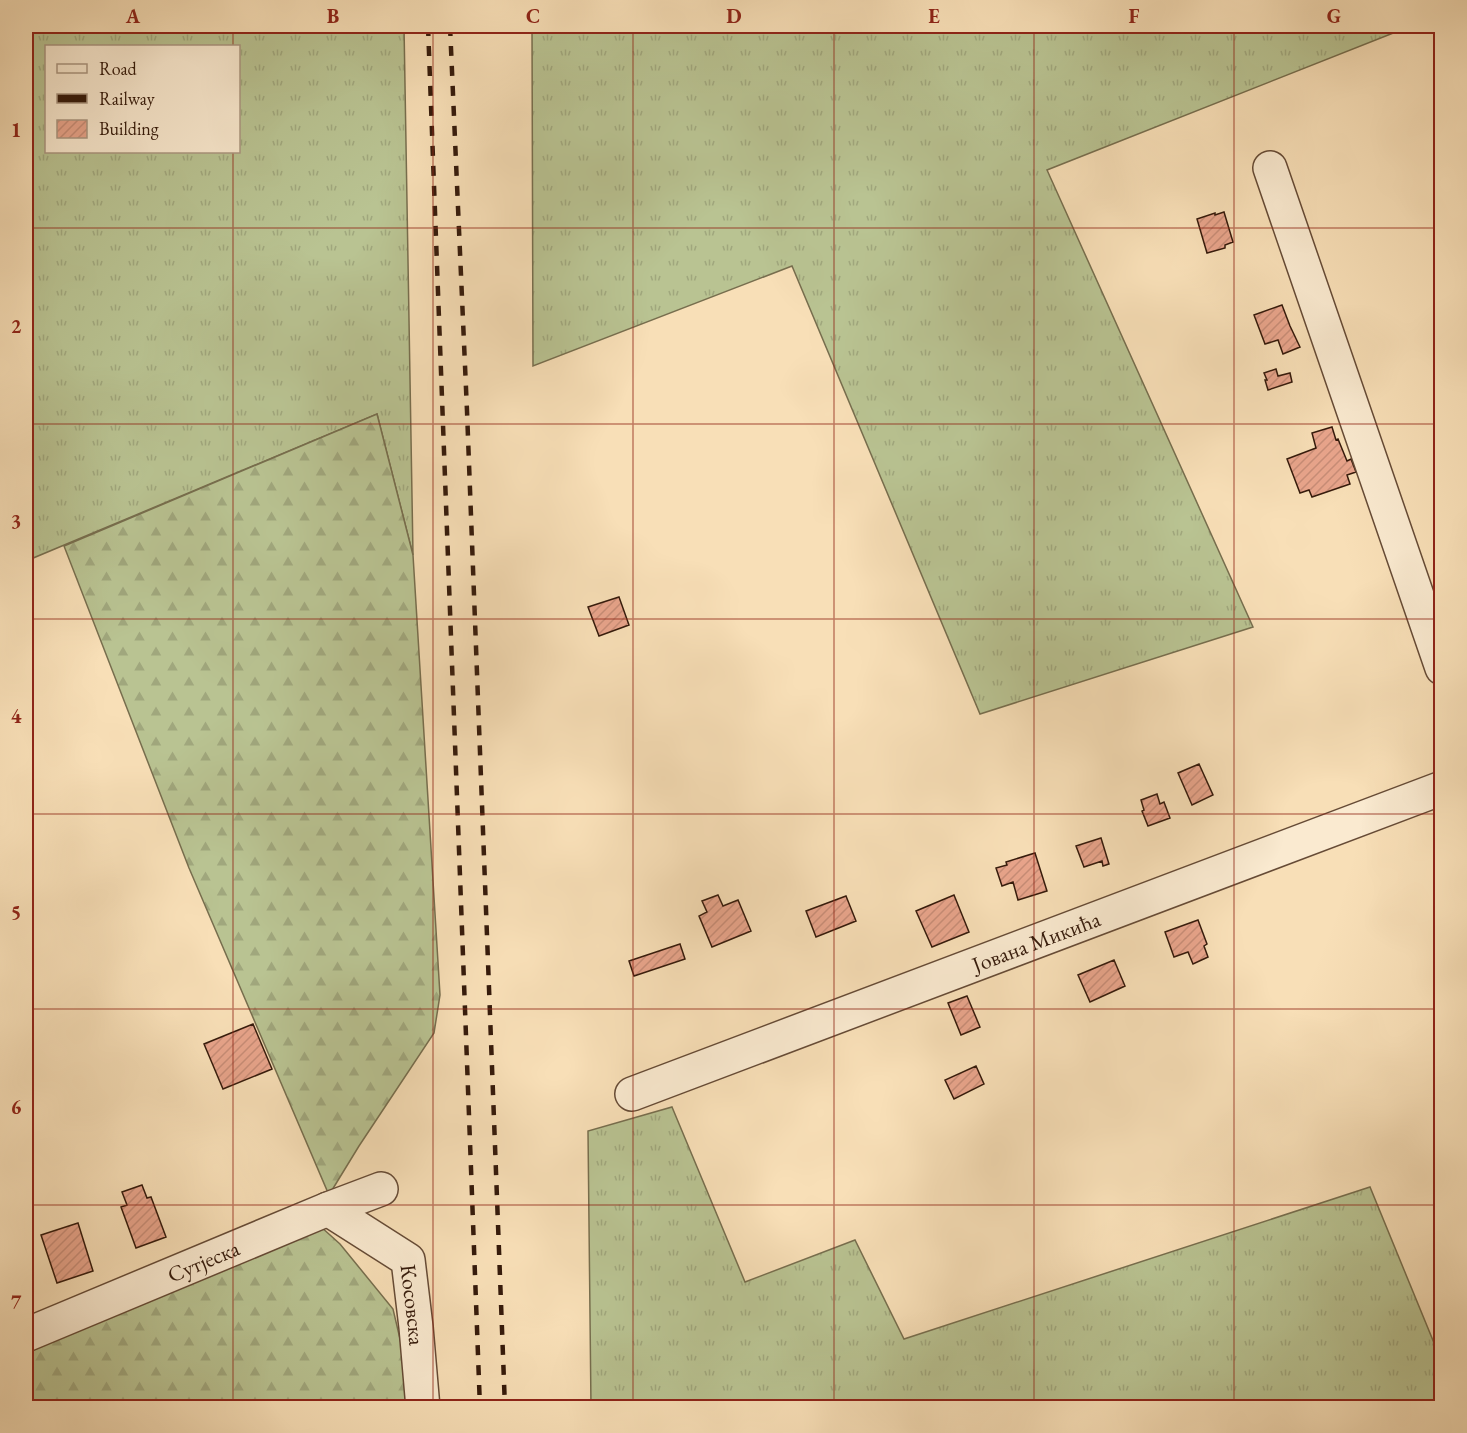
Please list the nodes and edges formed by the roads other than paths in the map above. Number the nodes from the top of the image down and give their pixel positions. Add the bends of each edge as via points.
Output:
1 (1270, 168) dead end
2 (1442, 668) edge
3 (1442, 788) edge
4 (632, 1094) dead end
5 (381, 1189) dead end
6 (328, 1209) junction
7 (26, 1335) edge
8 (423, 1407) edge

1 - 2 street
3 - 4 street, Јована Микића
5 - 6 street, Сутјеска
6 - 7 street, Сутјеска
6 - 8 street, Косовска via 408,1260

